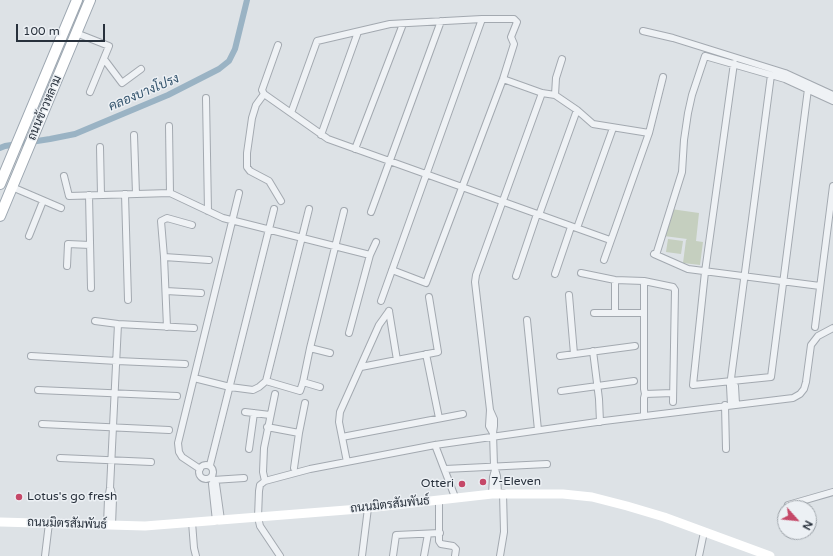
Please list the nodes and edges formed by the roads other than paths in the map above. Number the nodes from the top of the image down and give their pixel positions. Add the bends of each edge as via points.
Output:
1 (77, 0) edge
2 (90, 0) edge
3 (482, 19) junction
4 (441, 21) junction
5 (403, 24) junction
6 (643, 31) dead end
7 (358, 32) junction
8 (76, 33) junction
9 (278, 45) dead end
10 (104, 59) junction
11 (562, 59) dead end
12 (734, 63) junction
13 (141, 69) dead end
14 (771, 75) junction
15 (663, 77) dead end
16 (503, 79) junction
17 (808, 89) junction
18 (90, 92) dead end
19 (542, 93) junction
20 (264, 94) junction
21 (555, 95) junction
22 (833, 95) edge
23 (206, 98) dead end
24 (833, 102) edge
25 (577, 110) junction
26 (291, 113) junction
27 (169, 126) dead end
28 (613, 128) junction
29 (649, 133) junction
30 (321, 134) junction
31 (134, 135) dead end
32 (100, 147) dead end
33 (355, 149) junction
34 (391, 162) junction
35 (426, 174) junction
36 (64, 176) dead end
37 (0, 184) edge
38 (833, 186) edge
39 (12, 188) junction
40 (463, 188) junction
41 (170, 193) junction
42 (239, 193) dead end
43 (126, 194) junction
44 (136, 194) junction
45 (90, 195) junction
46 (101, 195) junction
47 (281, 200) dead end
48 (43, 201) junction
49 (501, 201) junction
50 (61, 208) dead end
51 (274, 209) dead end
52 (309, 209) dead end
53 (208, 211) junction
54 (344, 211) dead end
55 (371, 212) dead end
56 (538, 215) junction
57 (0, 216) edge
58 (233, 220) junction
59 (192, 225) dead end
60 (574, 228) junction
61 (269, 229) junction
62 (29, 236) dead end
63 (302, 238) junction
64 (610, 240) junction
65 (376, 242) dead end
66 (90, 245) junction
67 (335, 246) junction
68 (370, 255) junction
69 (164, 258) junction
70 (208, 260) dead end
71 (604, 260) dead end
72 (67, 266) dead end
73 (392, 270) junction
74 (705, 272) junction
75 (581, 273) dead end
76 (555, 274) dead end
77 (516, 276) dead end
78 (745, 278) junction
79 (615, 280) junction
80 (644, 281) junction
81 (783, 282) junction
82 (820, 286) junction
83 (91, 288) dead end
84 (166, 291) junction
85 (201, 293) dead end
86 (569, 294) dead end
87 (429, 297) dead end
88 (128, 300) dead end
89 (381, 301) dead end
90 (594, 313) dead end
91 (615, 313) junction
92 (643, 313) junction
93 (527, 320) dead end
94 (95, 321) dead end
95 (118, 324) junction
96 (167, 327) junction
97 (815, 327) dead end
98 (194, 328) dead end
99 (833, 328) edge
100 (348, 333) dead end
101 (635, 346) dead end
102 (310, 348) junction
103 (593, 352) junction
104 (330, 353) dead end
105 (426, 354) junction
106 (574, 354) junction
107 (31, 356) dead end
108 (560, 356) dead end
109 (397, 360) junction
110 (117, 361) junction
111 (185, 364) dead end
112 (361, 367) junction
113 (194, 378) junction
114 (266, 381) junction
115 (634, 381) dead end
116 (732, 381) junction
117 (303, 382) junction
118 (597, 386) junction
119 (230, 387) junction
120 (320, 387) dead end
121 (38, 390) dead end
122 (561, 391) dead end
123 (115, 394) junction
124 (275, 394) dead end
125 (645, 394) junction
126 (673, 394) junction
127 (177, 396) dead end
128 (673, 402) dead end
129 (305, 403) dead end
130 (731, 405) junction
131 (244, 412) dead end
132 (254, 413) junction
133 (463, 414) dead end
134 (270, 415) junction
135 (645, 416) junction
136 (439, 418) junction
137 (602, 421) junction
138 (42, 424) dead end
139 (113, 426) junction
140 (268, 427) junction
141 (169, 430) dead end
142 (538, 430) junction
143 (299, 433) junction
144 (493, 434) junction
145 (342, 438) junction
146 (435, 445) junction
147 (249, 449) dead end
148 (726, 449) dead end
149 (60, 458) dead end
150 (112, 461) junction
151 (151, 462) dead end
152 (347, 462) junction
153 (547, 464) dead end
154 (210, 465) junction
155 (294, 468) dead end
156 (494, 468) junction
157 (200, 469) junction
158 (444, 469) junction
159 (244, 478) dead end
160 (212, 479) junction
161 (265, 481) junction
162 (833, 492) edge
163 (498, 493) junction
164 (455, 497) junction
165 (439, 500) junction
166 (805, 500) edge
167 (368, 508) junction
168 (258, 517) junction
169 (218, 520) junction
170 (0, 522) edge
171 (192, 522) junction
172 (49, 523) junction
173 (109, 525) junction
174 (704, 532) junction
175 (440, 533) junction
176 (428, 534) junction
177 (45, 556) edge
178 (196, 556) edge
179 (280, 556) edge
180 (362, 556) edge
181 (393, 556) edge
182 (424, 556) edge
183 (455, 556) edge
184 (500, 556) edge
185 (699, 556) edge
186 (770, 556) edge

1 - 37 main road, ถนนข้าวหลาม
2 - 8 main road, ถนนข้าวหลาม
3 - 4 street
3 - 16 street via 514,19 517,22 512,37 514,44
3 - 35 street
4 - 5 street
4 - 34 street
5 - 7 street via 390,24
5 - 33 street
6 - 22 street via 785,73
7 - 26 street via 317,41
7 - 30 street
8 - 10 street via 110,46
8 - 39 main road, ถนนข้าวหลาม
9 - 20 street via 262,90
10 - 13 street via 122,83
10 - 18 street
11 - 21 street via 556,78
12 - 14 street
12 - 74 street
12 - 74 street via 705,56 688,113 682,172 654,254 688,269
14 - 17 street via 785,78
14 - 78 street
15 - 29 street
16 - 19 street
16 - 40 street
17 - 24 street
17 - 81 street
19 - 21 street
19 - 49 street
20 - 26 street
20 - 47 street via 256,105 252,118 247,166 250,171 269,181
21 - 25 street
23 - 53 street
25 - 28 street via 593,124
25 - 56 street
26 - 30 street
27 - 41 street
28 - 29 street
28 - 60 street
29 - 64 street
30 - 33 street
31 - 44 street
32 - 46 street
33 - 34 street
34 - 35 street
34 - 55 street
35 - 40 street
35 - 73 street
36 - 45 street via 69,196
38 - 82 street
39 - 48 street
39 - 57 main road, ถนนข้าวหลาม
40 - 49 street
40 - 73 street via 426,283
41 - 44 street
41 - 53 street
42 - 58 street
43 - 44 street
43 - 46 street
43 - 88 street
45 - 46 street
45 - 66 street
48 - 50 street
48 - 62 street
49 - 56 street
49 - 144 street via 475,282 490,410 494,419
51 - 61 street
52 - 63 street
53 - 58 street
54 - 67 street
56 - 60 street
56 - 77 street
58 - 61 street
58 - 113 street
59 - 69 street via 167,218 161,221
60 - 64 street
60 - 76 street
61 - 63 street
61 - 119 street
63 - 67 street
63 - 114 street
64 - 71 street
65 - 68 street
66 - 72 street via 68,244
66 - 83 street
67 - 68 street
67 - 102 street
68 - 100 street
69 - 70 street
69 - 84 street
73 - 89 street
74 - 78 street
74 - 116 street via 693,385
75 - 79 street
78 - 81 street
78 - 116 street
79 - 80 street
79 - 91 street
80 - 92 street
80 - 126 street via 673,287 674,290
81 - 82 street
81 - 116 street via 771,377
82 - 97 street
84 - 85 street
84 - 96 street
86 - 106 street
87 - 105 street via 438,352
90 - 91 street
91 - 92 street
92 - 125 street
93 - 142 street
94 - 95 street
95 - 96 street
95 - 110 street
96 - 98 street
99 - 130 street via 818,336 811,345 806,382 800,394 793,398
101 - 103 street
102 - 104 street
102 - 117 street
103 - 106 street
103 - 118 street
105 - 109 street
105 - 136 street
106 - 108 street
107 - 110 street
109 - 112 street
109 - 112 street via 389,311 379,325
110 - 111 street
110 - 123 street
112 - 145 street via 340,412
113 - 119 street
113 - 157 street via 178,448 182,457
114 - 117 street via 300,391
114 - 119 street via 253,390
115 - 118 street
116 - 130 street
117 - 120 street
118 - 122 street
118 - 137 street via 602,405
119 - 154 street
121 - 123 street
123 - 127 street
123 - 139 street
124 - 134 street
125 - 126 street
125 - 135 street
126 - 128 street
129 - 143 street
130 - 135 street
130 - 148 street
131 - 132 street
132 - 134 street
132 - 147 street
133 - 136 street
134 - 140 street
135 - 137 street
136 - 145 street
137 - 142 street
138 - 139 street
139 - 141 street
139 - 150 street
140 - 143 street
140 - 161 street via 264,448
142 - 144 street
143 - 155 street
144 - 146 street
144 - 156 street
145 - 152 street
146 - 152 street
146 - 158 street
149 - 150 street
150 - 151 street
150 - 173 street via 108,499
152 - 161 street
153 - 156 street
154 - 157 street via 203,465
154 - 160 street via 214,471
156 - 158 street
156 - 163 street via 492,477
157 - 160 street via 202,477
158 - 164 street
159 - 160 street
160 - 169 street
161 - 168 street via 260,485
162 - 166 street
163 - 164 street, ถนนมิตรสัมพันธ์
163 - 174 street, ถนนมิตรสัมพันธ์ via 592,497
163 - 184 street via 504,532
164 - 165 street, ถนนมิตรสัมพันธ์
165 - 167 street, ถนนมิตรสัมพันธ์
165 - 175 street
167 - 168 street, ถนนมิตรสัมพันธ์
167 - 180 street
168 - 169 street, ถนนมิตรสัมพันธ์
168 - 179 street via 260,526
169 - 171 street, ถนนมิตรสัมพันธ์
170 - 172 street, ถนนมิตรสัมพันธ์
171 - 173 street, ถนนมิตรสัมพันธ์ via 145,526
171 - 178 street
172 - 173 street, ถนนมิตรสัมพันธ์
172 - 177 street
174 - 185 street
174 - 186 street, ถนนมิตรสัมพันธ์
175 - 176 street
175 - 183 street via 439,541 441,544 453,546 456,549
176 - 181 street via 396,534
176 - 182 street

